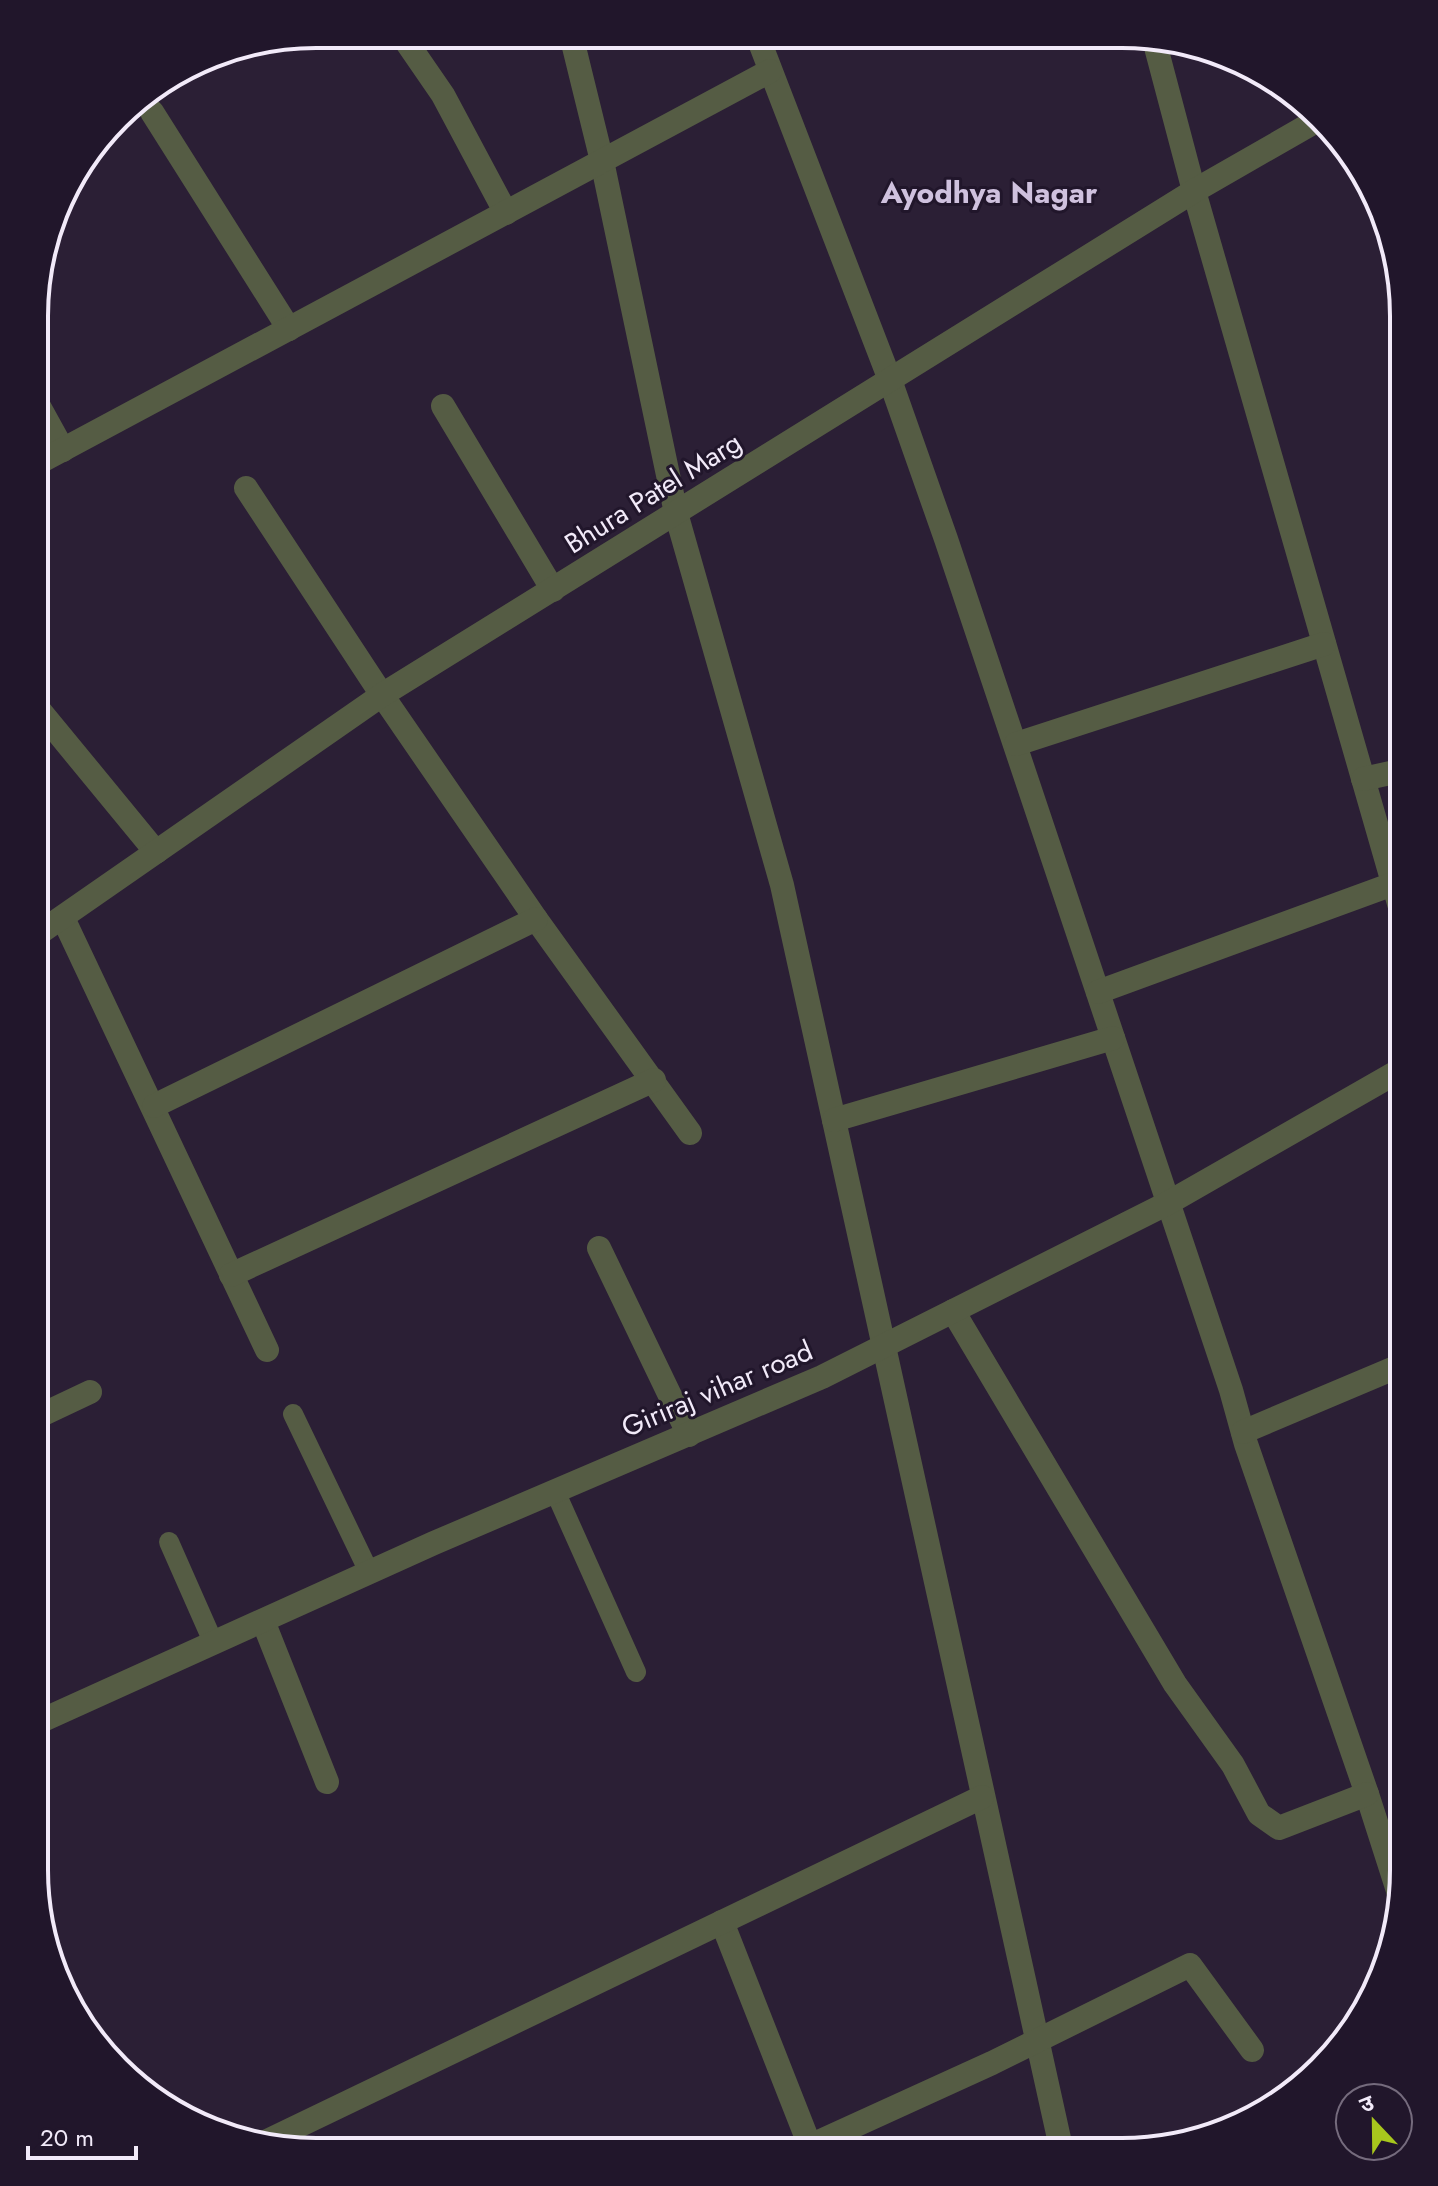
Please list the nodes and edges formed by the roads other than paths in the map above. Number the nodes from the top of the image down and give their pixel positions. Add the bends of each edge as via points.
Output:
1 (762, 48) edge
2 (411, 49) edge
3 (574, 49) edge
4 (1157, 50) edge
5 (770, 71) junction
6 (152, 112) dead end
7 (1309, 125) edge
8 (602, 161) junction
9 (1194, 191) junction
10 (506, 213) junction
11 (289, 329) junction
12 (890, 380) junction
13 (443, 406) dead end
14 (48, 423) edge
15 (63, 450) junction
16 (48, 458) edge
17 (246, 488) dead end
18 (676, 513) junction
19 (553, 590) junction
20 (1324, 644) junction
21 (382, 695) junction
22 (48, 721) edge
23 (1016, 744) junction
24 (1390, 773) edge
25 (1363, 779) junction
26 (156, 852) junction
27 (1390, 872) edge
28 (1390, 885) edge
29 (63, 918) junction
30 (536, 919) junction
31 (48, 928) edge
32 (1098, 992) junction
33 (1113, 1038) junction
34 (1390, 1076) edge
35 (654, 1080) junction
36 (154, 1106) junction
37 (834, 1120) junction
38 (690, 1133) dead end
39 (1168, 1203) junction
40 (599, 1248) dead end
41 (231, 1275) junction
42 (953, 1311) junction
43 (884, 1348) junction
44 (267, 1350) dead end
45 (1389, 1370) edge
46 (90, 1392) dead end
47 (48, 1412) edge
48 (293, 1414) dead end
49 (1243, 1432) junction
50 (689, 1435) junction
51 (555, 1491) junction
52 (169, 1542) dead end
53 (369, 1572) junction
54 (263, 1621) junction
55 (214, 1644) junction
56 (636, 1672) dead end
57 (48, 1718) edge
58 (327, 1782) dead end
59 (1367, 1794) junction
60 (982, 1797) junction
61 (1389, 1863) edge
62 (722, 1922) junction
63 (1037, 2040) junction
64 (1252, 2050) dead end
65 (279, 2136) edge
66 (801, 2138) edge
67 (828, 2138) edge
68 (1059, 2138) edge

1 - 5 street
2 - 10 street via 443,95
3 - 8 street
4 - 9 street
5 - 8 street
5 - 12 street
6 - 11 street
7 - 9 street, Bhura Patel Marg
8 - 10 street
8 - 18 street
9 - 12 street, Bhura Patel Marg
9 - 20 street
10 - 11 street
11 - 15 street
12 - 18 street, Bhura Patel Marg
12 - 23 street
13 - 19 street
14 - 15 street
15 - 16 street
17 - 21 street
18 - 19 street, Bhura Patel Marg
18 - 37 street via 782,885
19 - 21 street, Bhura Patel Marg
20 - 23 street
20 - 25 street
21 - 26 street, Bhura Patel Marg
21 - 30 street
22 - 26 street
23 - 32 street
24 - 25 street
25 - 27 street
26 - 29 street, Bhura Patel Marg
28 - 32 street
29 - 31 street, Bhura Patel Marg
29 - 36 street
30 - 35 street
30 - 36 street
32 - 33 street
33 - 37 street
33 - 39 street
34 - 39 street, Giriraj vihar road
35 - 38 street
35 - 41 street
36 - 41 street
37 - 43 street
39 - 42 street, Giriraj vihar road
39 - 49 street
40 - 50 street
41 - 44 street
42 - 43 street, Giriraj vihar road
42 - 59 street via 1175,1684 1233,1765 1259,1814 1279,1828
43 - 50 street, Giriraj vihar road
43 - 60 street
45 - 49 street
46 - 47 street
48 - 53 lane
49 - 59 street
50 - 51 street, Giriraj vihar road
51 - 53 street, Giriraj vihar road
51 - 56 lane
52 - 55 lane
53 - 54 street, Giriraj vihar road
54 - 55 street, Giriraj vihar road
54 - 58 street
55 - 57 street, Giriraj vihar road
59 - 61 street
60 - 62 street
60 - 63 street
62 - 65 street
62 - 66 street
63 - 64 street via 1190,1965
63 - 67 street
63 - 68 street

